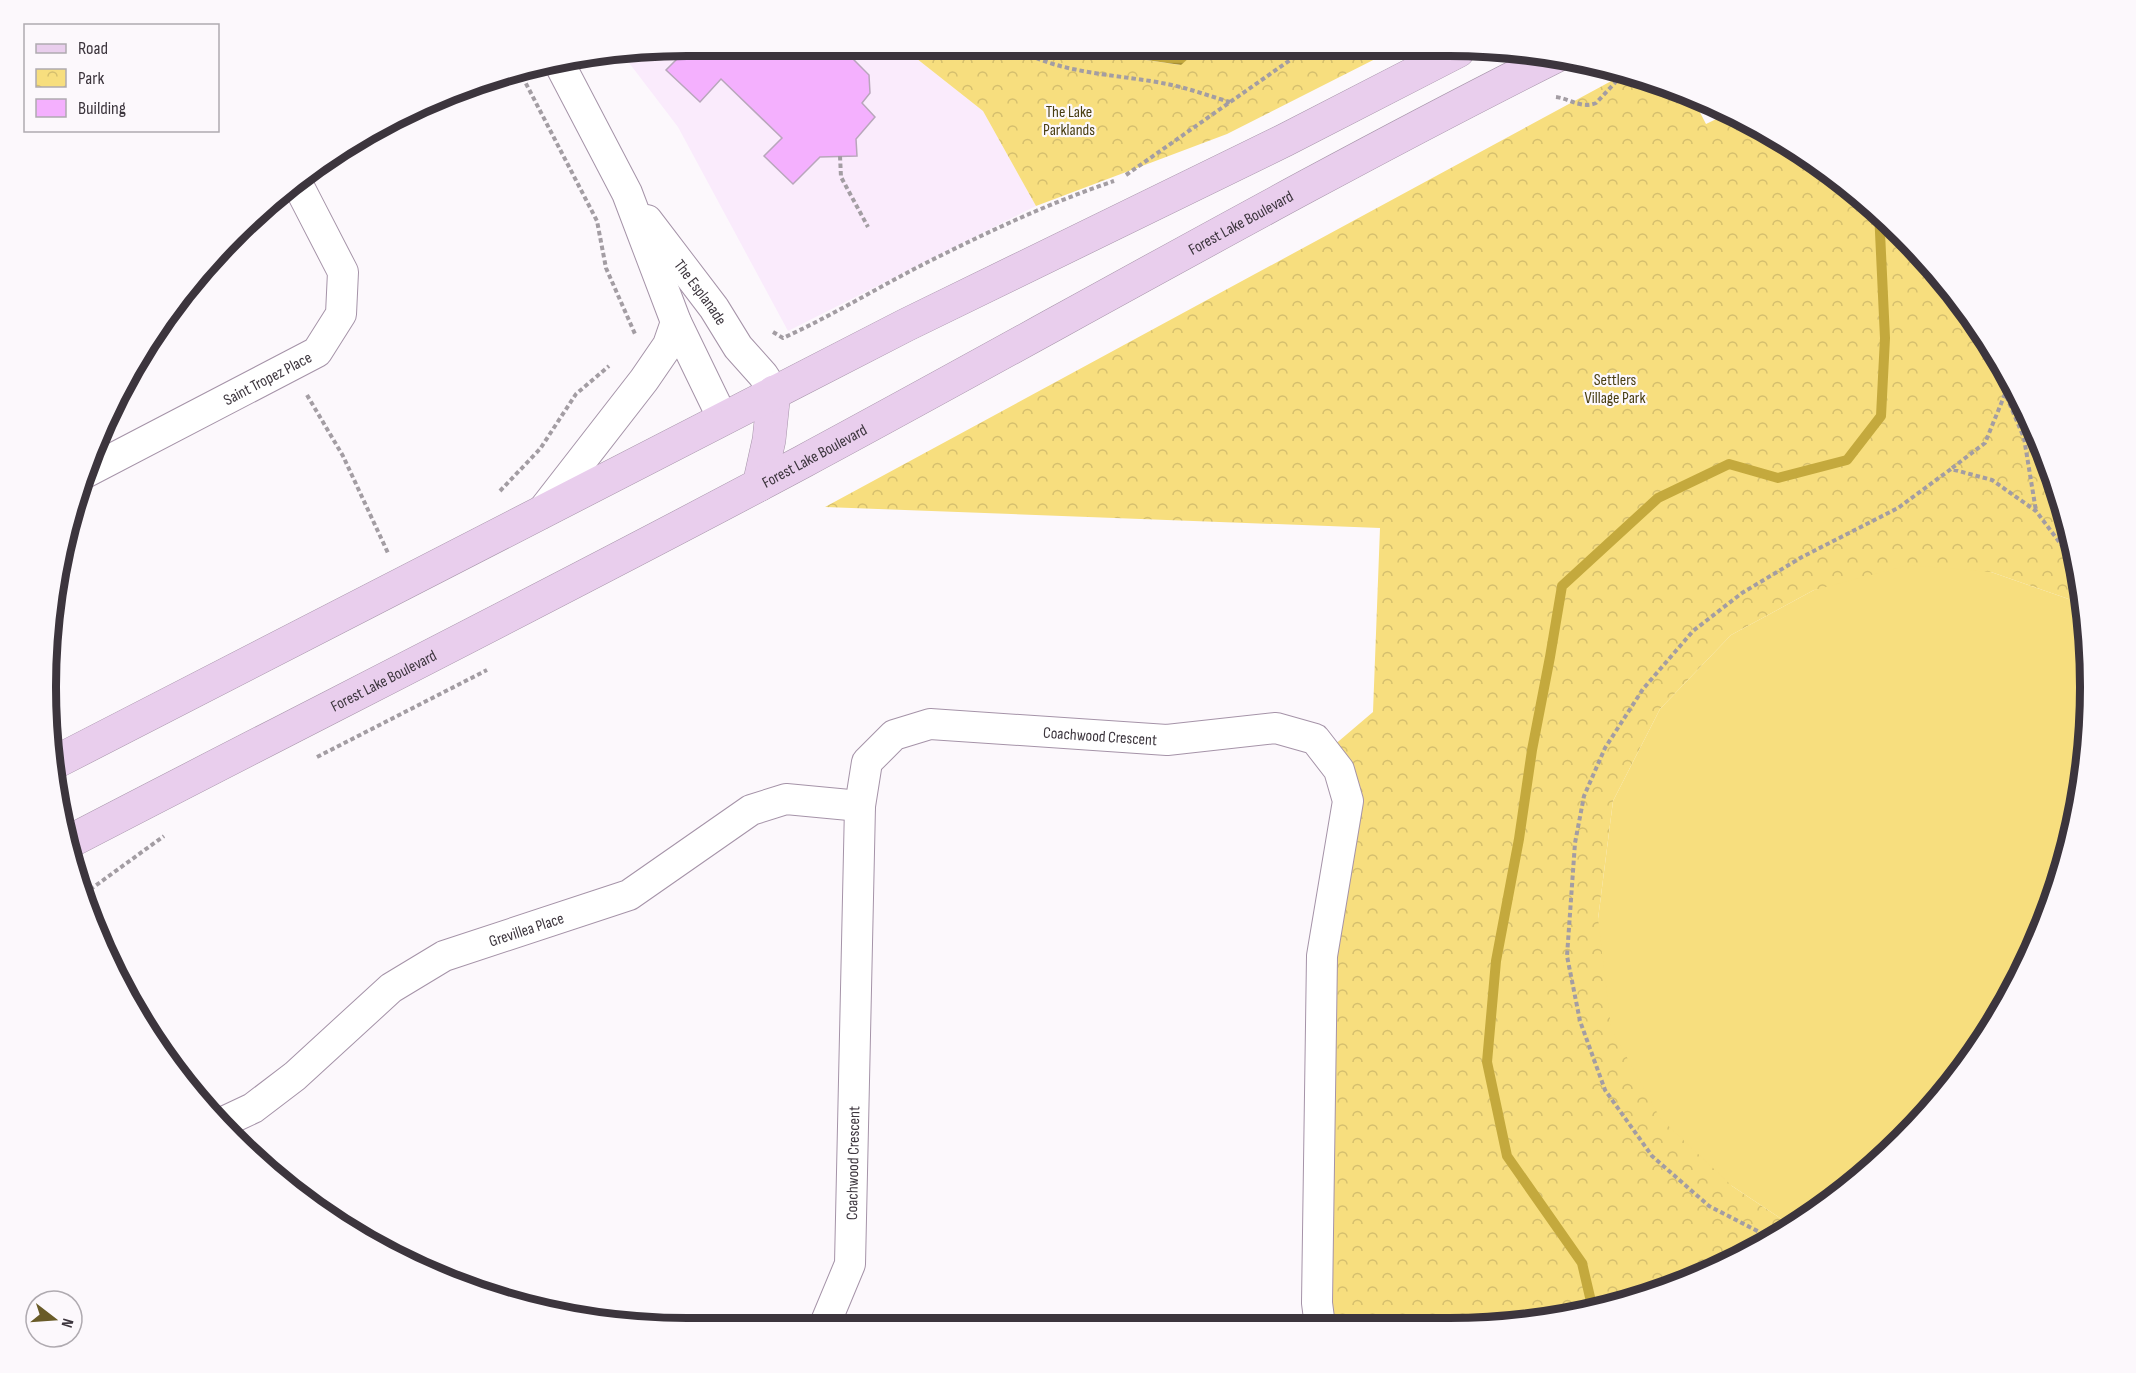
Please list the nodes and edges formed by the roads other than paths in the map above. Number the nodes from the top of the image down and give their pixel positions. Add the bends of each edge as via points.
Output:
1 (1448, 56) edge
2 (1544, 63) edge
3 (562, 68) edge
4 (300, 188) edge
5 (627, 193) junction
6 (676, 322) junction
7 (774, 392) junction
8 (723, 418) junction
9 (769, 440) junction
10 (805, 460) junction
11 (95, 469) edge
12 (759, 485) junction
13 (540, 514) junction
14 (60, 760) edge
15 (860, 806) junction
16 (74, 838) edge
17 (228, 1120) edge
18 (828, 1318) edge
19 (1319, 1318) edge

1 - 7 main road
2 - 10 main road, Forest Lake Boulevard via 1204,240
3 - 5 street, The Esplanade
4 - 11 street, Saint Tropez Place via 343,272 340,314 317,352
5 - 6 street, The Esplanade
5 - 7 street, The Esplanade
6 - 8 street, The Esplanade
6 - 13 street via 668,345 644,380
7 - 8 main road
7 - 9 main road
8 - 9 main road
8 - 13 main road
9 - 10 main road
9 - 12 main road
10 - 12 main road, Forest Lake Boulevard
12 - 16 main road, Forest Lake Boulevard
13 - 14 main road
15 - 17 street, Grevillea Place via 786,799 752,810 629,895 444,956 391,988 295,1076 254,1108
15 - 18 street, Coachwood Crescent via 850,1264
15 - 19 street, Coachwood Crescent via 867,762 894,735 930,724 1167,740 1276,729 1315,739 1339,770 1347,801 1322,956

